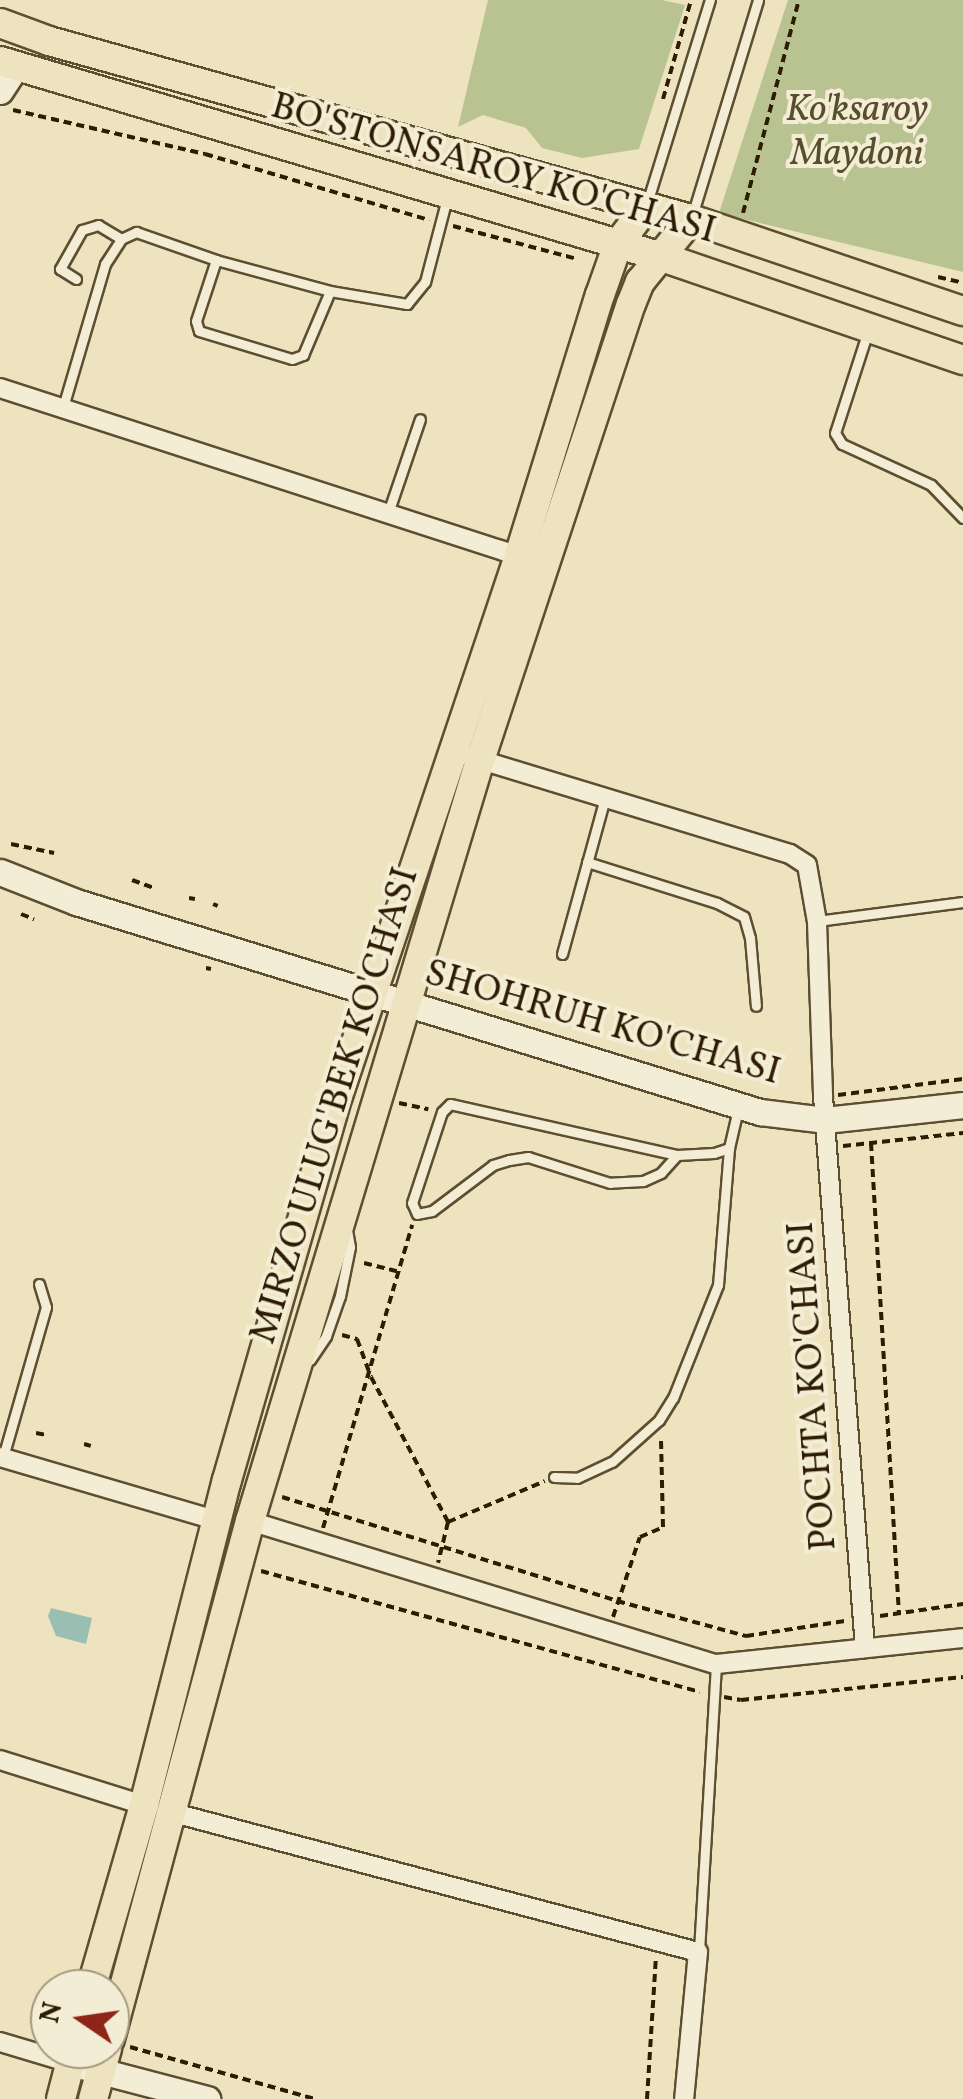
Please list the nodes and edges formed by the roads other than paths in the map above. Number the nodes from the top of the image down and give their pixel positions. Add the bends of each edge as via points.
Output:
1 (710, 0) edge
2 (758, 0) edge
3 (0, 22) edge
4 (6, 82) edge
5 (646, 206) junction
6 (444, 210) junction
7 (691, 219) junction
8 (121, 239) junction
9 (618, 244) junction
10 (662, 257) junction
11 (216, 260) junction
12 (76, 279) dead end
13 (330, 291) junction
14 (963, 310) edge
15 (870, 326) junction
16 (963, 360) edge
17 (0, 388) edge
18 (63, 407) junction
19 (420, 419) dead end
20 (388, 512) junction
21 (963, 518) edge
22 (519, 556) junction
23 (467, 756) junction
24 (605, 796) junction
25 (587, 862) junction
26 (0, 872) edge
27 (963, 902) edge
28 (817, 922) junction
29 (562, 954) dead end
30 (372, 994) junction
31 (404, 1005) junction
32 (756, 1006) dead end
33 (963, 1104) edge
34 (738, 1106) junction
35 (824, 1108) junction
36 (729, 1148) junction
37 (677, 1155) junction
38 (39, 1284) dead end
39 (1, 1457) edge
40 (554, 1477) road end
41 (219, 1520) junction
42 (250, 1521) junction
43 (963, 1638) edge
44 (865, 1648) junction
45 (716, 1664) junction
46 (0, 1760) edge
47 (144, 1805) junction
48 (174, 1813) junction
49 (698, 1952) junction
50 (97, 1969) edge
51 (130, 1976) edge
52 (0, 2042) edge
53 (30, 2048) edge
54 (68, 2069) edge
55 (128, 2069) edge
56 (60, 2099) edge
57 (207, 2099) edge
58 (684, 2099) edge

1 - 5 lane
2 - 7 lane
3 - 5 main road, BO'STONSAROY KO'CHASI via 49,42
4 - 6 main road, BO'STONSAROY KO'CHASI
5 - 7 main road, BO'STONSAROY KO'CHASI
5 - 9 main road, MIRZO ULUG'BEK KO'CHASI
6 - 9 main road, BO'STONSAROY KO'CHASI
6 - 13 lane via 425,282 407,304
7 - 10 main road, MIRZO ULUG'BEK KO'CHASI
7 - 14 main road, BO'STONSAROY KO'CHASI
8 - 11 lane via 136,232
8 - 12 lane via 98,226 82,230 60,268
8 - 18 lane via 105,264
9 - 10 main road, BO'STONSAROY KO'CHASI
9 - 22 main road, MIRZO ULUG'BEK KO'CHASI
10 - 15 main road, BO'STONSAROY KO'CHASI
10 - 23 main road, MIRZO ULUG'BEK KO'CHASI via 630,304
11 - 13 lane
11 - 13 lane via 196,321 199,331 292,359 303,355
15 - 16 main road, BO'STONSAROY KO'CHASI
15 - 21 lane via 835,433 842,444 931,485
17 - 18 street
18 - 20 street
19 - 20 lane
20 - 22 street
22 - 23 main road, MIRZO ULUG'BEK KO'CHASI
23 - 24 street, POCHTA KO'CHASI
23 - 30 main road, MIRZO ULUG'BEK KO'CHASI
23 - 31 main road, MIRZO ULUG'BEK KO'CHASI
24 - 25 lane
24 - 28 street, POCHTA KO'CHASI via 790,854 807,865
25 - 29 lane
25 - 32 lane via 744,918
26 - 30 main road, SHOHRUH KO'CHASI
27 - 28 lane
28 - 35 street, POCHTA KO'CHASI
30 - 31 main road, SHOHRUH KO'CHASI
30 - 41 main road, MIRZO ULUG'BEK KO'CHASI
31 - 34 main road, SHOHRUH KO'CHASI
31 - 42 main road, MIRZO ULUG'BEK KO'CHASI
33 - 35 main road, SHOHRUH KO'CHASI
34 - 35 main road, SHOHRUH KO'CHASI
34 - 36 lane
35 - 44 street, POCHTA KO'CHASI
36 - 37 lane
36 - 40 lane via 718,1286 673,1398 659,1420 594,1474
37 - 37 lane via 450,1104 412,1203 418,1214 432,1211 493,1166 528,1156 610,1183 643,1181
38 - 39 lane via 46,1308
39 - 41 street
41 - 47 main road, MIRZO ULUG'BEK KO'CHASI
42 - 45 street
42 - 48 main road, MIRZO ULUG'BEK KO'CHASI
43 - 44 street
44 - 45 street
45 - 49 lane
46 - 47 street
47 - 50 main road, MIRZO ULUG'BEK KO'CHASI
48 - 49 street
48 - 51 main road, MIRZO ULUG'BEK KO'CHASI
49 - 58 street
52 - 53 street
54 - 56 main road
55 - 57 main road

